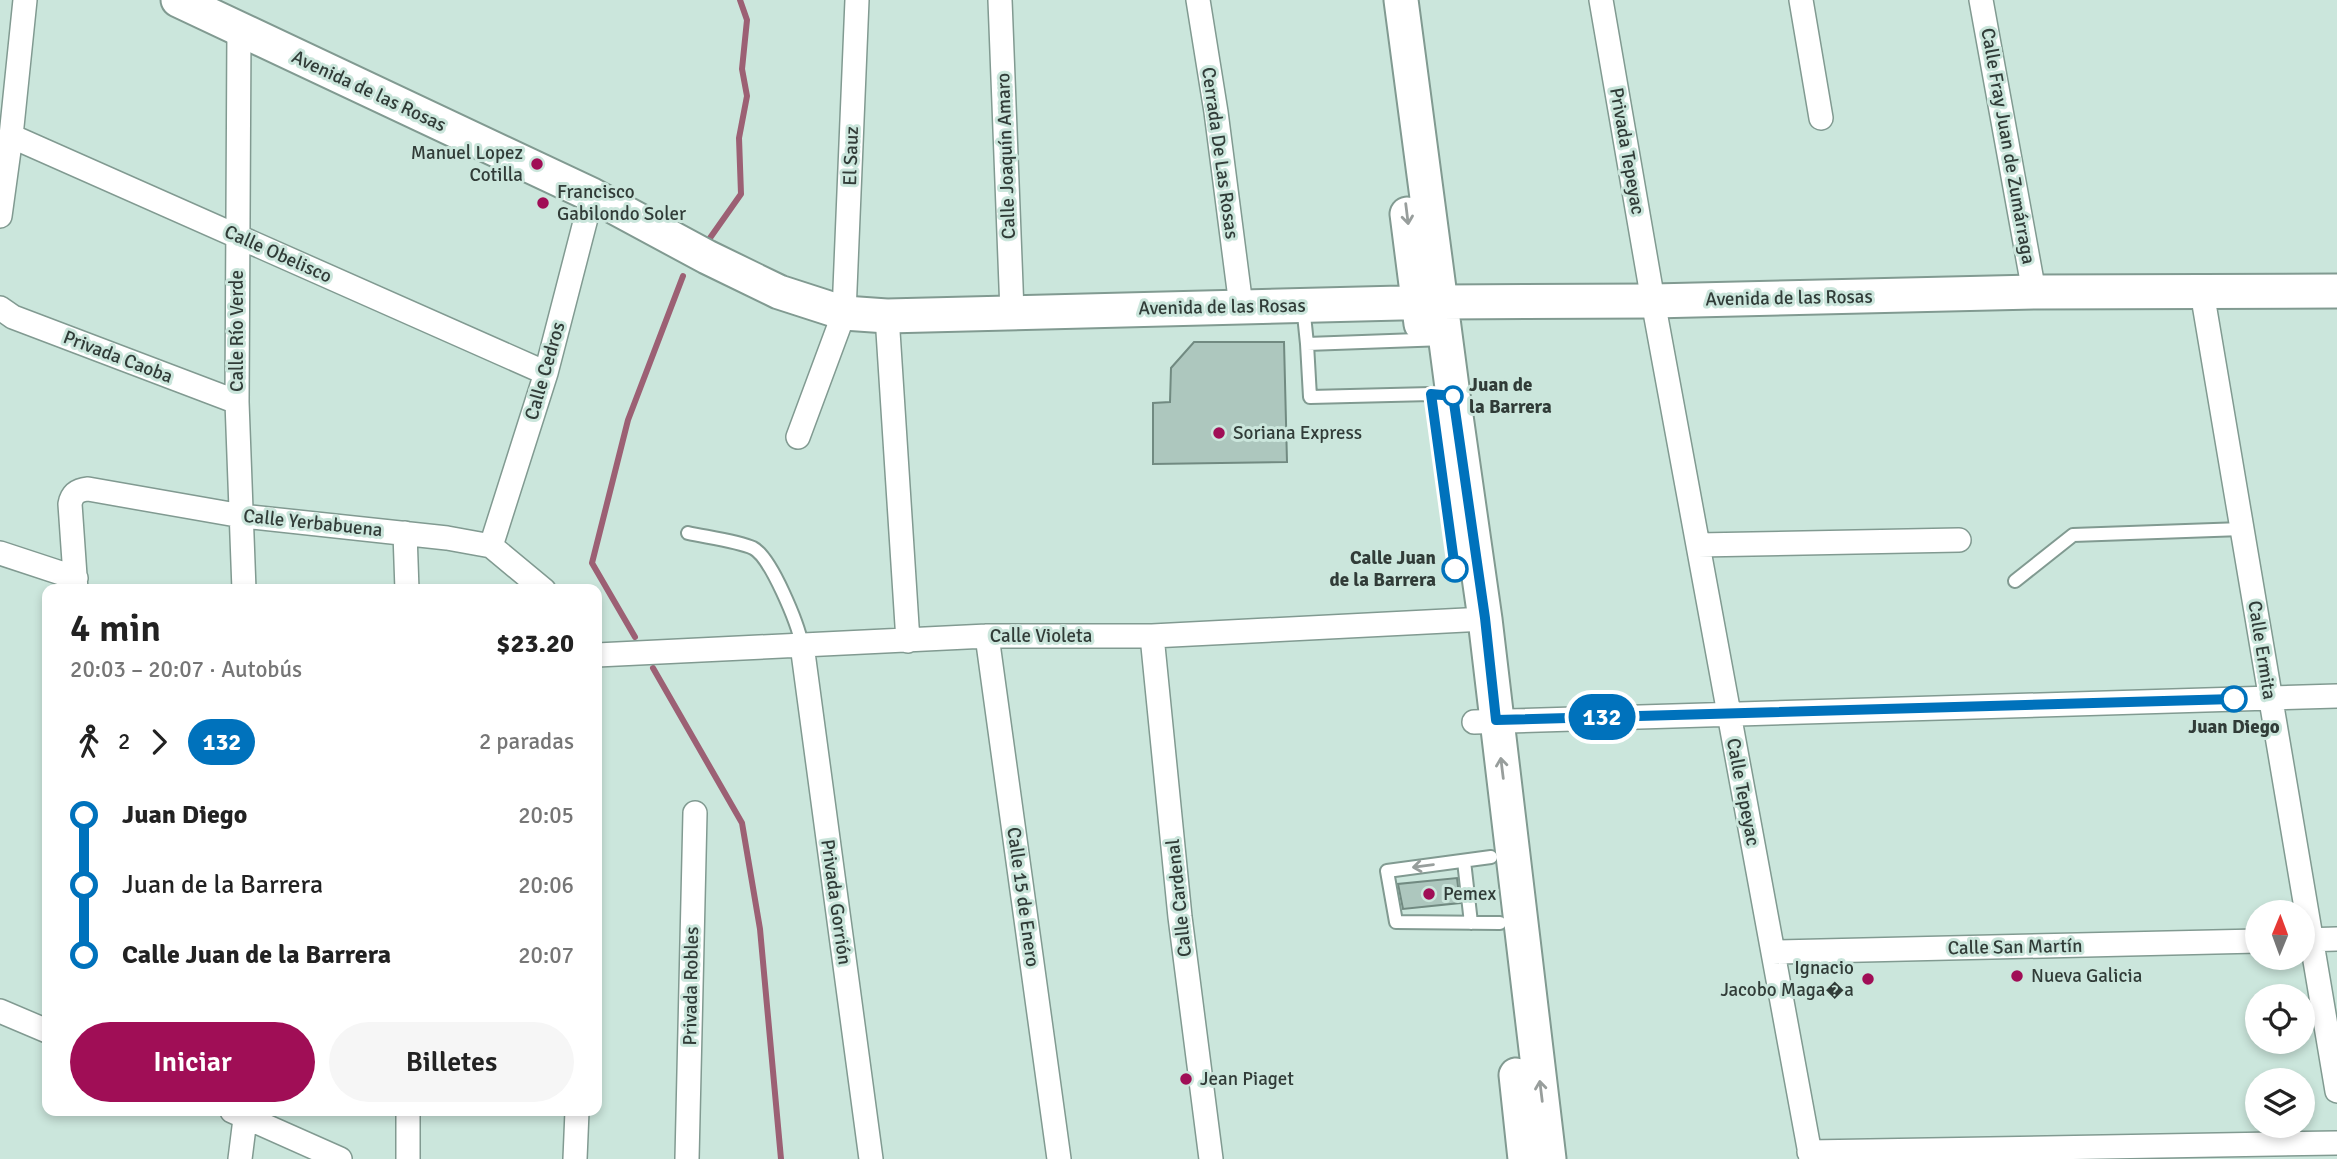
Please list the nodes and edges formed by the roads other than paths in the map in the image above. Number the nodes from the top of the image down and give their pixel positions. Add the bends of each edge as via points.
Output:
1 (25, 0) edge
2 (177, 0) edge
3 (857, 0) edge
4 (1000, 0) edge
5 (1198, 0) edge
6 (1380, 0) edge
7 (1401, 0) edge
8 (1601, 0) edge
9 (1801, 0) edge
10 (1981, 0) edge
11 (239, 29) junction
12 (1821, 118) dead end
13 (11, 135) junction
14 (592, 195) junction
15 (0, 216) edge
16 (238, 236) junction
17 (2337, 291) edge
18 (2034, 292) junction
19 (2202, 292) junction
20 (1653, 301) junction
21 (1429, 302) junction
22 (1303, 305) junction
23 (1241, 306) junction
24 (0, 309) edge
25 (1012, 312) junction
26 (844, 313) junction
27 (887, 316) junction
28 (1435, 340) junction
29 (1307, 344) junction
30 (546, 373) junction
31 (1442, 395) junction
32 (237, 402) junction
33 (798, 437) dead end
34 (243, 516) junction
35 (2242, 529) junction
36 (405, 533) junction
37 (688, 533) dead end
38 (1959, 540) dead end
39 (1698, 545) junction
40 (491, 546) junction
41 (0, 553) edge
42 (2015, 581) dead end
43 (76, 584) edge
44 (244, 584) edge
45 (407, 584) edge
46 (537, 584) edge
47 (1474, 619) junction
48 (987, 636) junction
49 (1152, 636) junction
50 (908, 641) junction
51 (802, 645) junction
52 (602, 655) edge
53 (2337, 696) edge
54 (2270, 698) junction
55 (1728, 713) junction
56 (1485, 721) junction
57 (695, 813) dead end
58 (1491, 871) junction
59 (2301, 900) edge
60 (1485, 923) junction
61 (2337, 939) edge
62 (2315, 940) edge
63 (2245, 941) edge
64 (1773, 952) junction
65 (2313, 970) edge
66 (0, 1011) edge
67 (42, 1029) edge
68 (2337, 1091) edge
69 (241, 1116) edge
70 (247, 1116) edge
71 (408, 1116) edge
72 (577, 1116) edge
73 (2337, 1143) edge
74 (1810, 1156) edge
75 (240, 1159) edge
76 (340, 1159) edge
77 (408, 1159) edge
78 (575, 1159) edge
79 (687, 1159) edge
80 (870, 1159) edge
81 (1059, 1159) edge
82 (1211, 1159) edge
83 (1525, 1159) edge
84 (1549, 1159) edge

1 - 13 street
2 - 11 street, Avenida de las Rosas
3 - 26 street, El Sauz
4 - 25 street, Calle Joaquín Amaro
5 - 23 street, Cerrada De Las Rosas
6 -> 21 street
7 - 21 street
8 - 20 street, Privada Tepeyac
9 - 12 street
10 - 18 street, Calle Fray Juan de Zumárraga
11 - 14 street, Avenida de las Rosas
11 - 16 street, Calle Río Verde
13 - 15 street
13 - 16 street, Calle Obelisco
14 - 26 street, Avenida de las Rosas via 779,292
14 - 30 street, Calle Cedros
16 - 30 street, Calle Obelisco
16 - 32 street, Calle Río Verde
17 - 19 street, Avenida de las Rosas
18 - 19 street, Avenida de las Rosas
18 - 20 street, Avenida de las Rosas
19 - 35 street, Calle Ermita
20 - 21 street, Avenida de las Rosas
20 - 39 street, Calle Tepeyac
21 - 22 street, Avenida de las Rosas
21 - 28 street
22 - 23 street, Avenida de las Rosas
22 - 29 lane
23 - 25 street, Avenida de las Rosas
24 - 32 street, Privada Caoba
25 - 27 street, Avenida de las Rosas
26 - 27 street, Avenida de las Rosas
26 - 33 street, El Sauz
27 - 50 street
28 - 29 lane
28 - 31 street
29 - 31 lane via 1310,397
30 - 40 street, Calle Cedros
31 - 47 street
32 - 34 street, Calle Río Verde
34 - 36 street, Calle Yerbabuena
34 - 43 street, Calle Yerbabuena via 79,490 69,504
34 - 44 street, Calle Río Verde
35 - 42 lane via 2073,535
35 - 54 street, Calle Ermita
36 - 40 street, Calle Yerbabuena
36 - 45 street
37 - 51 lane via 755,549 775,575
38 - 39 street
39 - 55 street, Calle Tepeyac
40 - 46 street, Calle Yerbabuena
41 - 43 street
47 - 49 street, Calle Violeta
47 - 56 street
48 - 49 street, Calle Violeta
48 - 50 street, Calle Violeta
48 - 81 street, Calle 15 de Enero
49 - 82 street, Calle Cardenal via 1180,917
50 - 51 street, Calle Violeta
51 - 52 street, Calle Violeta
51 - 80 street, Privada Gorrión
53 - 54 street
54 - 55 street
54 - 59 street, Calle Ermita
55 - 56 street
55 - 64 street, Calle Tepeyac
56 - 58 street
57 - 79 street, Privada Robles
58 - 60 street
58 -> 60 lane via 1387,871 1396,922
84 -> 58 street
60 - 83 street
61 - 62 street
63 - 64 street, Calle San Martín
64 - 74 street, Calle Tepeyac
65 - 68 street, Calle Ermita
66 - 67 street
69 - 75 street
70 - 76 street
71 - 77 street
72 - 78 street
73 - 74 street

